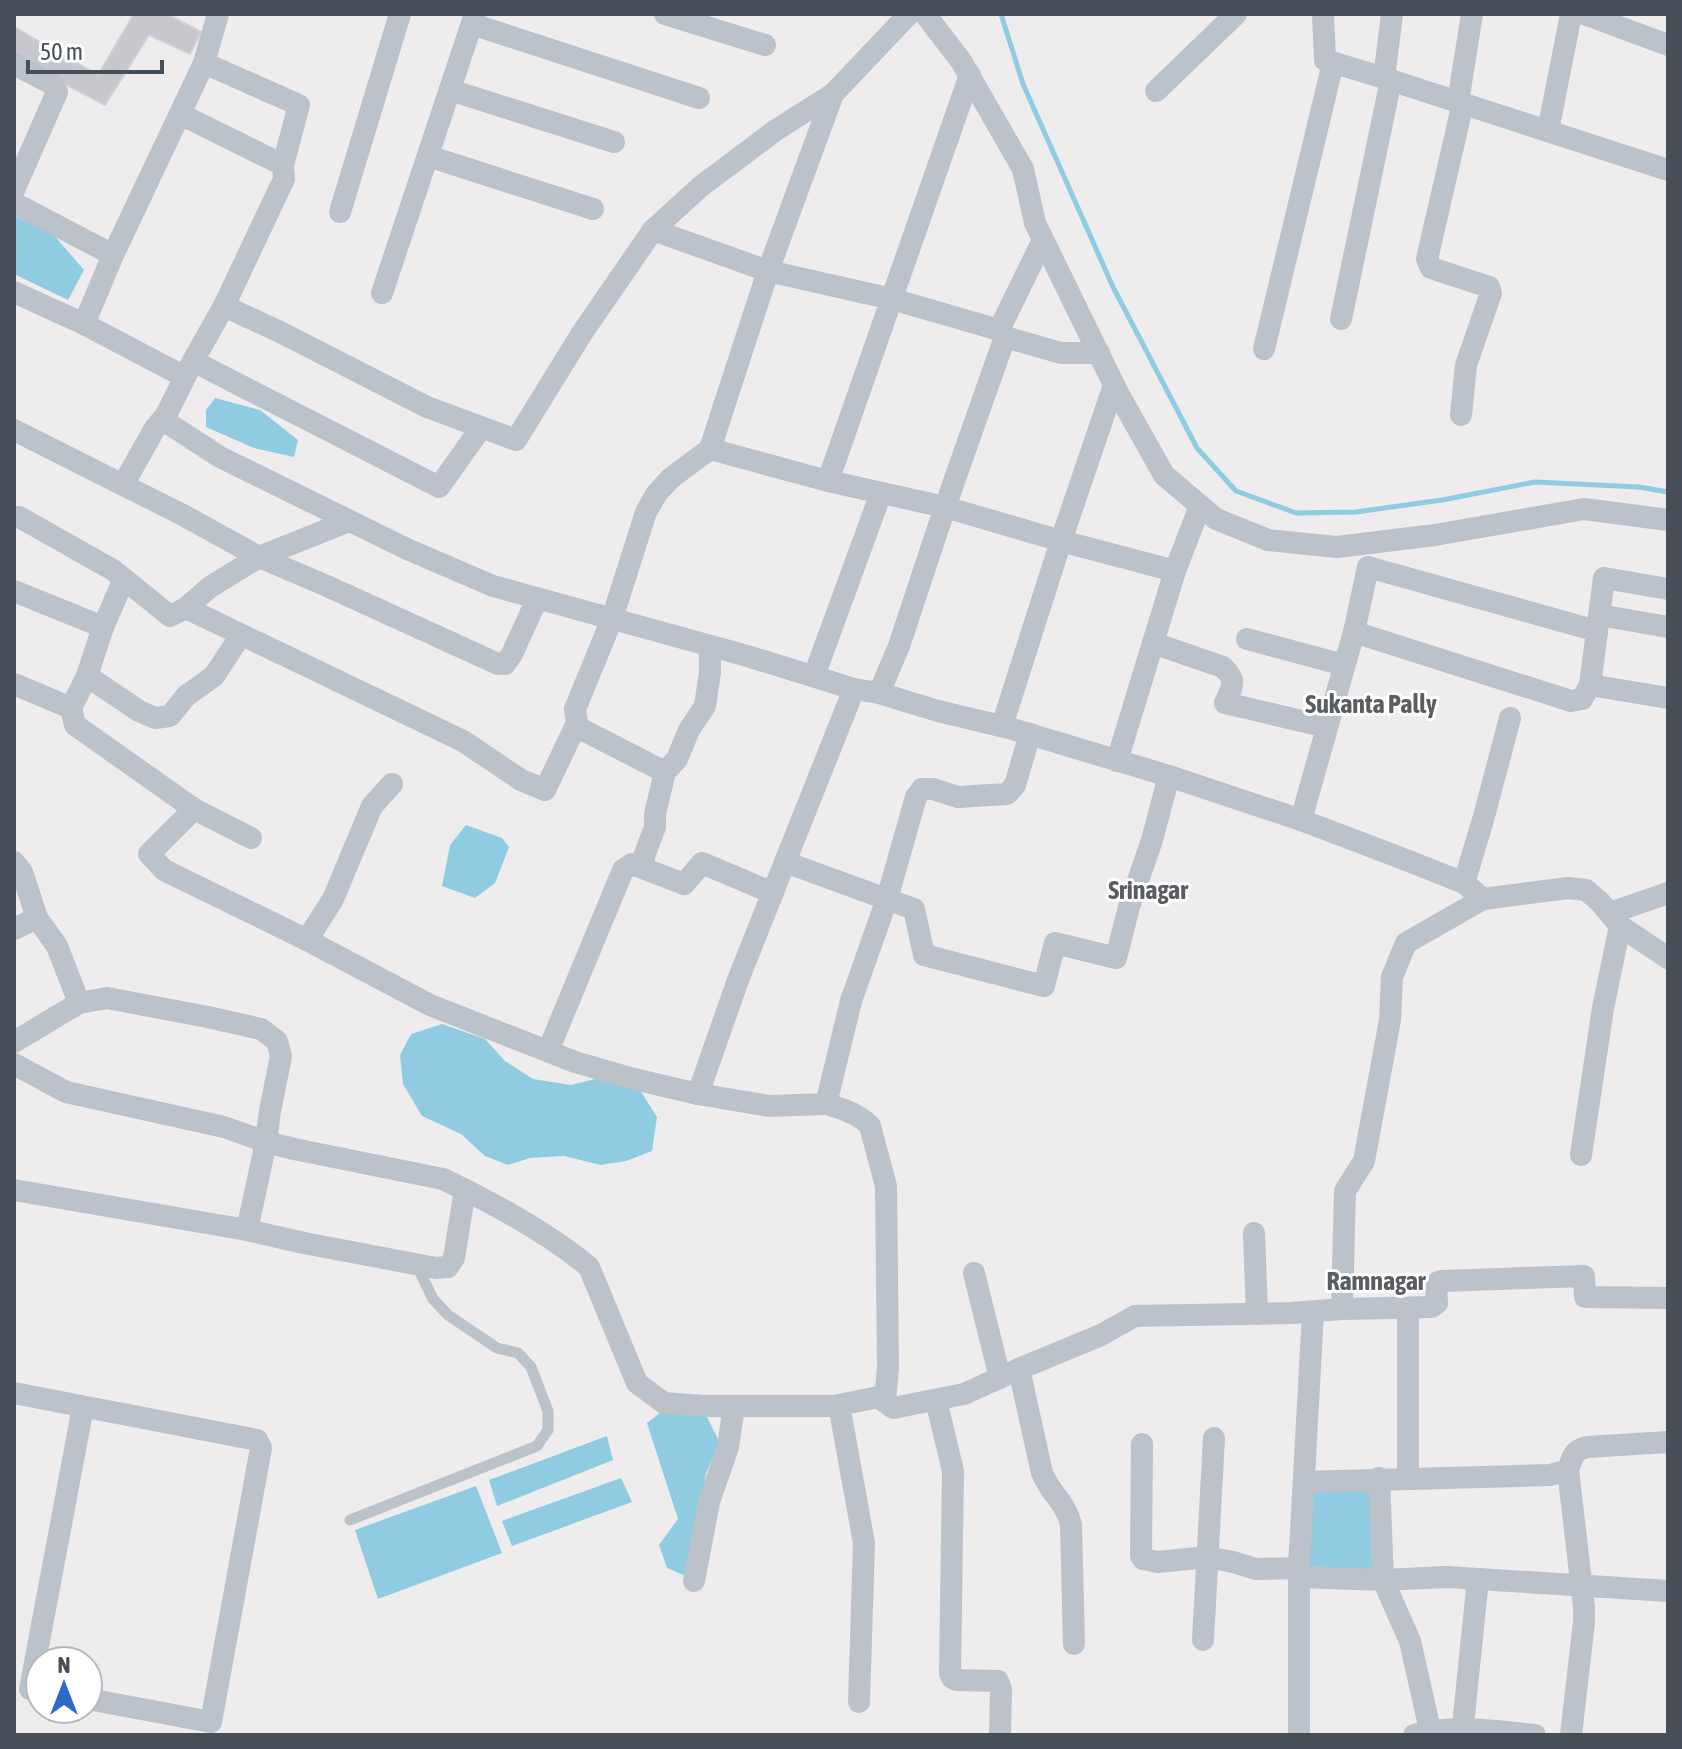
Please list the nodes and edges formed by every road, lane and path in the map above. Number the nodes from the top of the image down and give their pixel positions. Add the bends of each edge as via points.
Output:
1 (218, 14) edge
2 (400, 14) edge
3 (665, 14) edge
4 (909, 14) edge
5 (925, 14) edge
6 (1236, 14) edge
7 (1323, 14) edge
8 (1392, 14) edge
9 (1472, 14) edge
10 (1571, 14) edge
11 (1584, 14) edge
12 (473, 19) edge
13 (765, 45) dead end
14 (1668, 45) edge
15 (204, 63) junction
16 (1333, 63) junction
17 (14, 64) edge
18 (970, 75) junction
19 (1387, 79) junction
20 (450, 90) junction
21 (1156, 91) dead end
22 (833, 94) junction
23 (699, 98) dead end
24 (1460, 102) junction
25 (180, 114) junction
26 (1548, 131) junction
27 (614, 142) dead end
28 (428, 156) junction
29 (283, 165) junction
30 (1668, 170) edge
31 (14, 190) edge
32 (14, 203) edge
33 (593, 209) dead end
34 (340, 212) dead end
35 (653, 230) junction
36 (1043, 240) junction
37 (113, 255) junction
38 (768, 271) junction
39 (14, 292) edge
40 (382, 293) dead end
41 (892, 299) junction
42 (224, 306) junction
43 (1341, 319) dead end
44 (84, 324) junction
45 (1002, 333) junction
46 (1264, 349) dead end
47 (1099, 353) junction
48 (189, 369) junction
49 (1114, 385) junction
50 (1461, 415) dead end
51 (163, 420) junction
52 (481, 428) junction
53 (14, 430) edge
54 (710, 449) junction
55 (828, 481) junction
56 (123, 485) junction
57 (881, 493) junction
58 (1200, 506) junction
59 (945, 507) junction
60 (1668, 520) edge
61 (349, 521) junction
62 (16, 522) edge
63 (1061, 541) junction
64 (259, 557) junction
65 (1175, 571) junction
66 (124, 579) junction
67 (1668, 589) edge
68 (14, 591) edge
69 (537, 599) junction
70 (186, 608) junction
71 (612, 619) junction
72 (1598, 623) junction
73 (103, 627) junction
74 (1668, 627) edge
75 (1354, 632) junction
76 (241, 635) junction
77 (1247, 639) dead end
78 (1153, 643) junction
79 (710, 646) junction
80 (1344, 665) junction
81 (87, 676) junction
82 (814, 676) junction
83 (14, 684) edge
84 (1590, 685) junction
85 (854, 689) junction
86 (879, 693) junction
87 (1668, 698) edge
88 (71, 708) junction
89 (1510, 718) dead end
90 (577, 723) junction
91 (1002, 726) junction
92 (1327, 727) junction
93 (1030, 734) junction
94 (1117, 761) junction
95 (665, 772) junction
96 (1169, 776) junction
97 (392, 784) dead end
98 (194, 809) junction
99 (1301, 820) junction
100 (251, 838) dead end
101 (14, 862) edge
102 (785, 862) junction
103 (640, 867) junction
104 (1464, 883) junction
105 (773, 893) junction
106 (1668, 893) edge
107 (887, 899) junction
108 (1483, 899) junction
109 (1609, 913) junction
110 (37, 918) junction
111 (14, 929) edge
112 (307, 940) junction
113 (1668, 958) edge
114 (79, 1003) junction
115 (14, 1042) edge
116 (548, 1051) junction
117 (14, 1064) edge
118 (698, 1094) junction
119 (826, 1104) junction
120 (266, 1142) junction
121 (1581, 1155) dead end
122 (14, 1190) edge
123 (465, 1190) junction
124 (247, 1230) junction
125 (1254, 1233) dead end
126 (415, 1263) junction
127 (974, 1273) dead end
128 (1668, 1298) edge
129 (1408, 1308) junction
130 (1342, 1309) junction
131 (1313, 1312) junction
132 (1257, 1314) junction
133 (1010, 1373) junction
134 (14, 1393) edge
135 (936, 1400) junction
136 (885, 1402) junction
137 (839, 1405) junction
138 (734, 1406) junction
139 (83, 1407) junction
140 (1214, 1438) dead end
141 (1668, 1442) edge
142 (1142, 1444) dead end
143 (1568, 1470) junction
144 (1379, 1478) junction
145 (1408, 1478) junction
146 (1304, 1482) junction
147 (350, 1520) dead end
148 (1207, 1557) junction
149 (1299, 1572) junction
150 (1478, 1579) junction
151 (1383, 1580) junction
152 (694, 1581) dead end
153 (1582, 1587) junction
154 (1668, 1591) edge
155 (1203, 1640) dead end
156 (1074, 1644) dead end
157 (37, 1645) edge
158 (104, 1702) edge
159 (859, 1702) dead end
160 (1462, 1732) edge
161 (1422, 1733) edge
162 (1000, 1735) edge
163 (1299, 1735) edge
164 (1535, 1735) edge
165 (1571, 1735) edge

1 - 15 street
2 - 34 street
3 - 13 street
4 - 22 street
5 - 18 street
6 - 21 street
7 - 16 street via 1325,60
8 - 19 street
9 - 24 street
10 - 26 street
11 - 14 street
12 - 20 street
12 - 23 street
15 - 25 street
15 - 29 street via 299,105
16 - 19 street
16 - 46 street
17 - 31 street via 54,85 57,92
18 - 36 street via 1023,169
18 - 41 street
19 - 24 street
19 - 43 street
20 - 27 street
20 - 28 street
22 - 35 street via 712,178
22 - 38 street
24 - 26 street
24 - 50 street via 1427,259 1431,268 1489,287 1491,293 1466,365
25 - 29 street
25 - 37 street
26 - 30 street
28 - 33 street
28 - 40 street
29 - 42 street via 284,179
32 - 37 street
35 - 38 street
35 - 52 street via 516,440
36 - 45 street
36 - 47 street
37 - 44 street
38 - 41 street
38 - 54 street
39 - 44 street
41 - 45 street
41 - 55 street
42 - 48 street
42 - 52 street via 427,407
44 - 48 street
45 - 47 street via 1061,353
45 - 59 street
47 - 49 street
48 - 51 street
48 - 52 street via 439,487
49 - 58 street via 1164,475
49 - 63 street
51 - 56 street
51 - 61 street via 220,457
53 - 56 street
54 - 55 street
54 - 71 street via 671,478 651,502
55 - 57 street
56 - 64 street
57 - 59 street
57 - 82 street
58 - 60 street via 1216,519 1268,540 1337,547 1584,509
58 - 65 street
59 - 63 street
59 - 86 street
61 - 64 street
61 - 69 street via 493,586
62 - 66 street
63 - 65 street
63 - 91 street
64 - 69 street via 498,664 505,664 512,654
64 - 70 street
65 - 78 street
66 - 70 street via 170,616
66 - 73 street
67 - 72 street via 1604,578
68 - 73 street
69 - 71 street
70 - 76 street
71 - 79 street
71 - 90 street via 575,709
72 - 74 street
72 - 75 street via 1368,567
72 - 84 street
73 - 81 street
75 - 80 street
75 - 84 street via 1571,701 1582,699
76 - 81 street via 214,676 186,696 170,716 155,718 139,711
76 - 90 street via 463,741 545,790
77 - 80 street
78 - 92 street via 1223,667 1232,686 1225,703
78 - 94 street
79 - 82 street
79 - 95 street via 705,706
80 - 92 street
81 - 88 street
82 - 85 street
83 - 88 street
84 - 87 street
85 - 86 street
85 - 102 street
86 - 91 street
88 - 98 street via 75,725
89 - 104 street
90 - 95 street
91 - 93 street
92 - 99 street
93 - 94 street
93 - 107 street via 1015,785 1007,794 958,797 922,789
94 - 96 street
95 - 103 street via 655,827
96 - 99 street
96 - 107 street via 1116,958 1055,943 1044,986 924,955 914,909
97 - 112 street via 372,806 333,899
98 - 100 street
98 - 112 street via 149,854 164,870
99 - 104 street
101 - 110 street
102 - 105 street
102 - 107 street
103 - 105 street via 684,884 702,863
103 - 116 street via 632,864 623,870
104 - 108 street
105 - 118 street
106 - 109 street
107 - 119 street via 851,1001
108 - 109 street via 1568,888 1586,890
108 - 130 street via 1406,943 1392,981 1390,1020 1364,1161 1345,1191
109 - 113 street
109 - 121 street via 1603,1008
110 - 111 street
110 - 114 street via 57,946
112 - 116 street via 430,1005
114 - 115 street
114 - 120 street via 107,998 261,1029 277,1041 281,1056
116 - 118 street
117 - 120 street via 66,1092 224,1127
118 - 119 street via 769,1106
119 - 136 street via 855,1114 870,1126 886,1186
120 - 123 street via 443,1179
120 - 124 street
122 - 124 street
123 - 126 street via 448,1267
123 - 138 street via 574,1255 591,1272 637,1383 664,1403
124 - 126 street
125 - 132 street
126 - 147 lane via 433,1299 448,1315 497,1348 518,1353 531,1367 548,1411 548,1430 537,1446
127 - 133 street
128 - 129 street via 1585,1297 1584,1276 1438,1282 1435,1306
129 - 130 street
129 - 145 street
130 - 131 street
131 - 132 street
131 - 146 street
132 - 133 street via 1135,1316
133 - 135 street
133 - 156 street via 1042,1473 1069,1513
134 - 139 street
135 - 136 street via 893,1408
135 - 162 street via 953,1471 950,1673 956,1680 998,1681
136 - 137 street via 878,1397
137 - 138 street
137 - 159 street via 864,1543
138 - 152 street
139 - 157 street
139 - 158 street via 257,1440 261,1448 211,1722
140 - 148 street
141 - 143 street via 1587,1447 1574,1454
142 - 148 street via 1141,1556 1158,1562
143 - 145 street via 1550,1475
143 - 153 street
144 - 145 street
144 - 146 street
144 - 151 street
146 - 149 street
148 - 149 street
148 - 155 street
149 - 151 street
149 - 163 street
150 - 151 street
150 - 153 street
150 - 160 street
151 - 161 street via 1410,1641
153 - 154 street
153 - 165 street via 1584,1622
160 - 161 street
160 - 164 street

